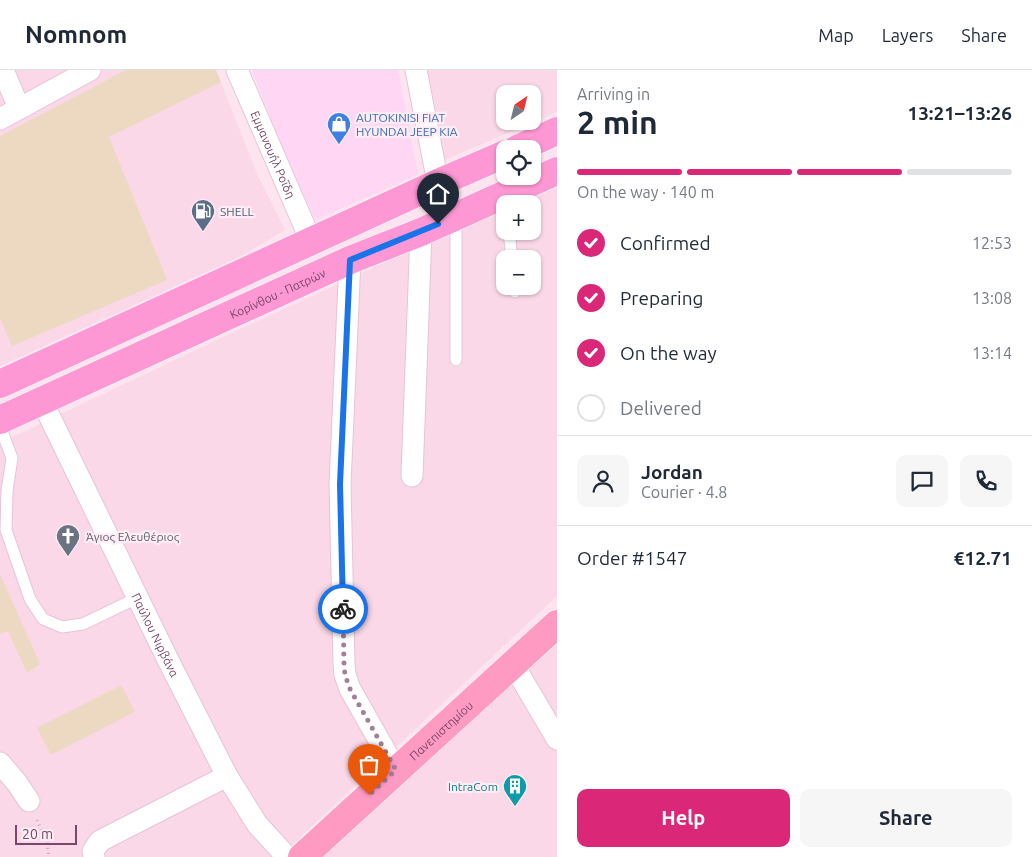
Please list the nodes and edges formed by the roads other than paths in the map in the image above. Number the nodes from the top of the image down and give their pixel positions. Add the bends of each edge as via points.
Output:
1 (3, 70) edge
2 (90, 70) edge
3 (237, 70) edge
4 (416, 70) edge
5 (19, 108) junction
6 (0, 119) edge
7 (557, 132) edge
8 (538, 140) edge
9 (496, 158) edge
10 (557, 171) edge
11 (438, 183) junction
12 (512, 195) edge
13 (496, 201) edge
14 (456, 215) junction
15 (421, 232) junction
16 (311, 241) junction
17 (350, 260) junction
18 (456, 360) dead end
19 (0, 384) edge
20 (42, 401) junction
21 (0, 420) edge
22 (0, 426) edge
23 (412, 476) dead end
24 (137, 598) junction
25 (557, 624) edge
26 (513, 664) junction
27 (557, 739) edge
28 (0, 763) edge
29 (396, 770) junction
30 (228, 776) junction
31 (29, 801) road end
32 (94, 854) edge
33 (287, 857) edge
34 (302, 857) edge

1 - 5 street
2 - 5 street
3 - 16 street, Εμμανουήλ Ροΐδη
4 - 11 street
5 - 6 street
7 - 8 highway
9 - 11 highway
10 - 12 highway, Κορίνθου - Πατρών
11 - 16 highway
13 - 14 highway, Κορίνθου - Πατρών
14 - 15 highway, Κορίνθου - Πατρών
14 - 18 lane
15 - 17 highway, Κορίνθου - Πατρών
15 - 23 street
16 - 19 highway
17 - 20 highway, Κορίνθου - Πατρών
17 - 29 street via 340,484 344,664 350,689
20 - 21 highway, Κορίνθου - Πατρών
20 - 24 street, Παύλου Νιρβάνα
22 - 24 lane via 12,458 6,530 30,599 43,619 62,627 83,624
24 - 30 street, Παύλου Νιρβάνα
25 - 26 main road, Πανεπιστημίου
26 - 27 street
26 - 29 main road, Πανεπιστημίου
28 - 31 street
29 - 34 main road, Πανεπιστημίου
30 - 32 street via 100,841
30 - 33 street, Παύλου Νιρβάνα via 257,824

